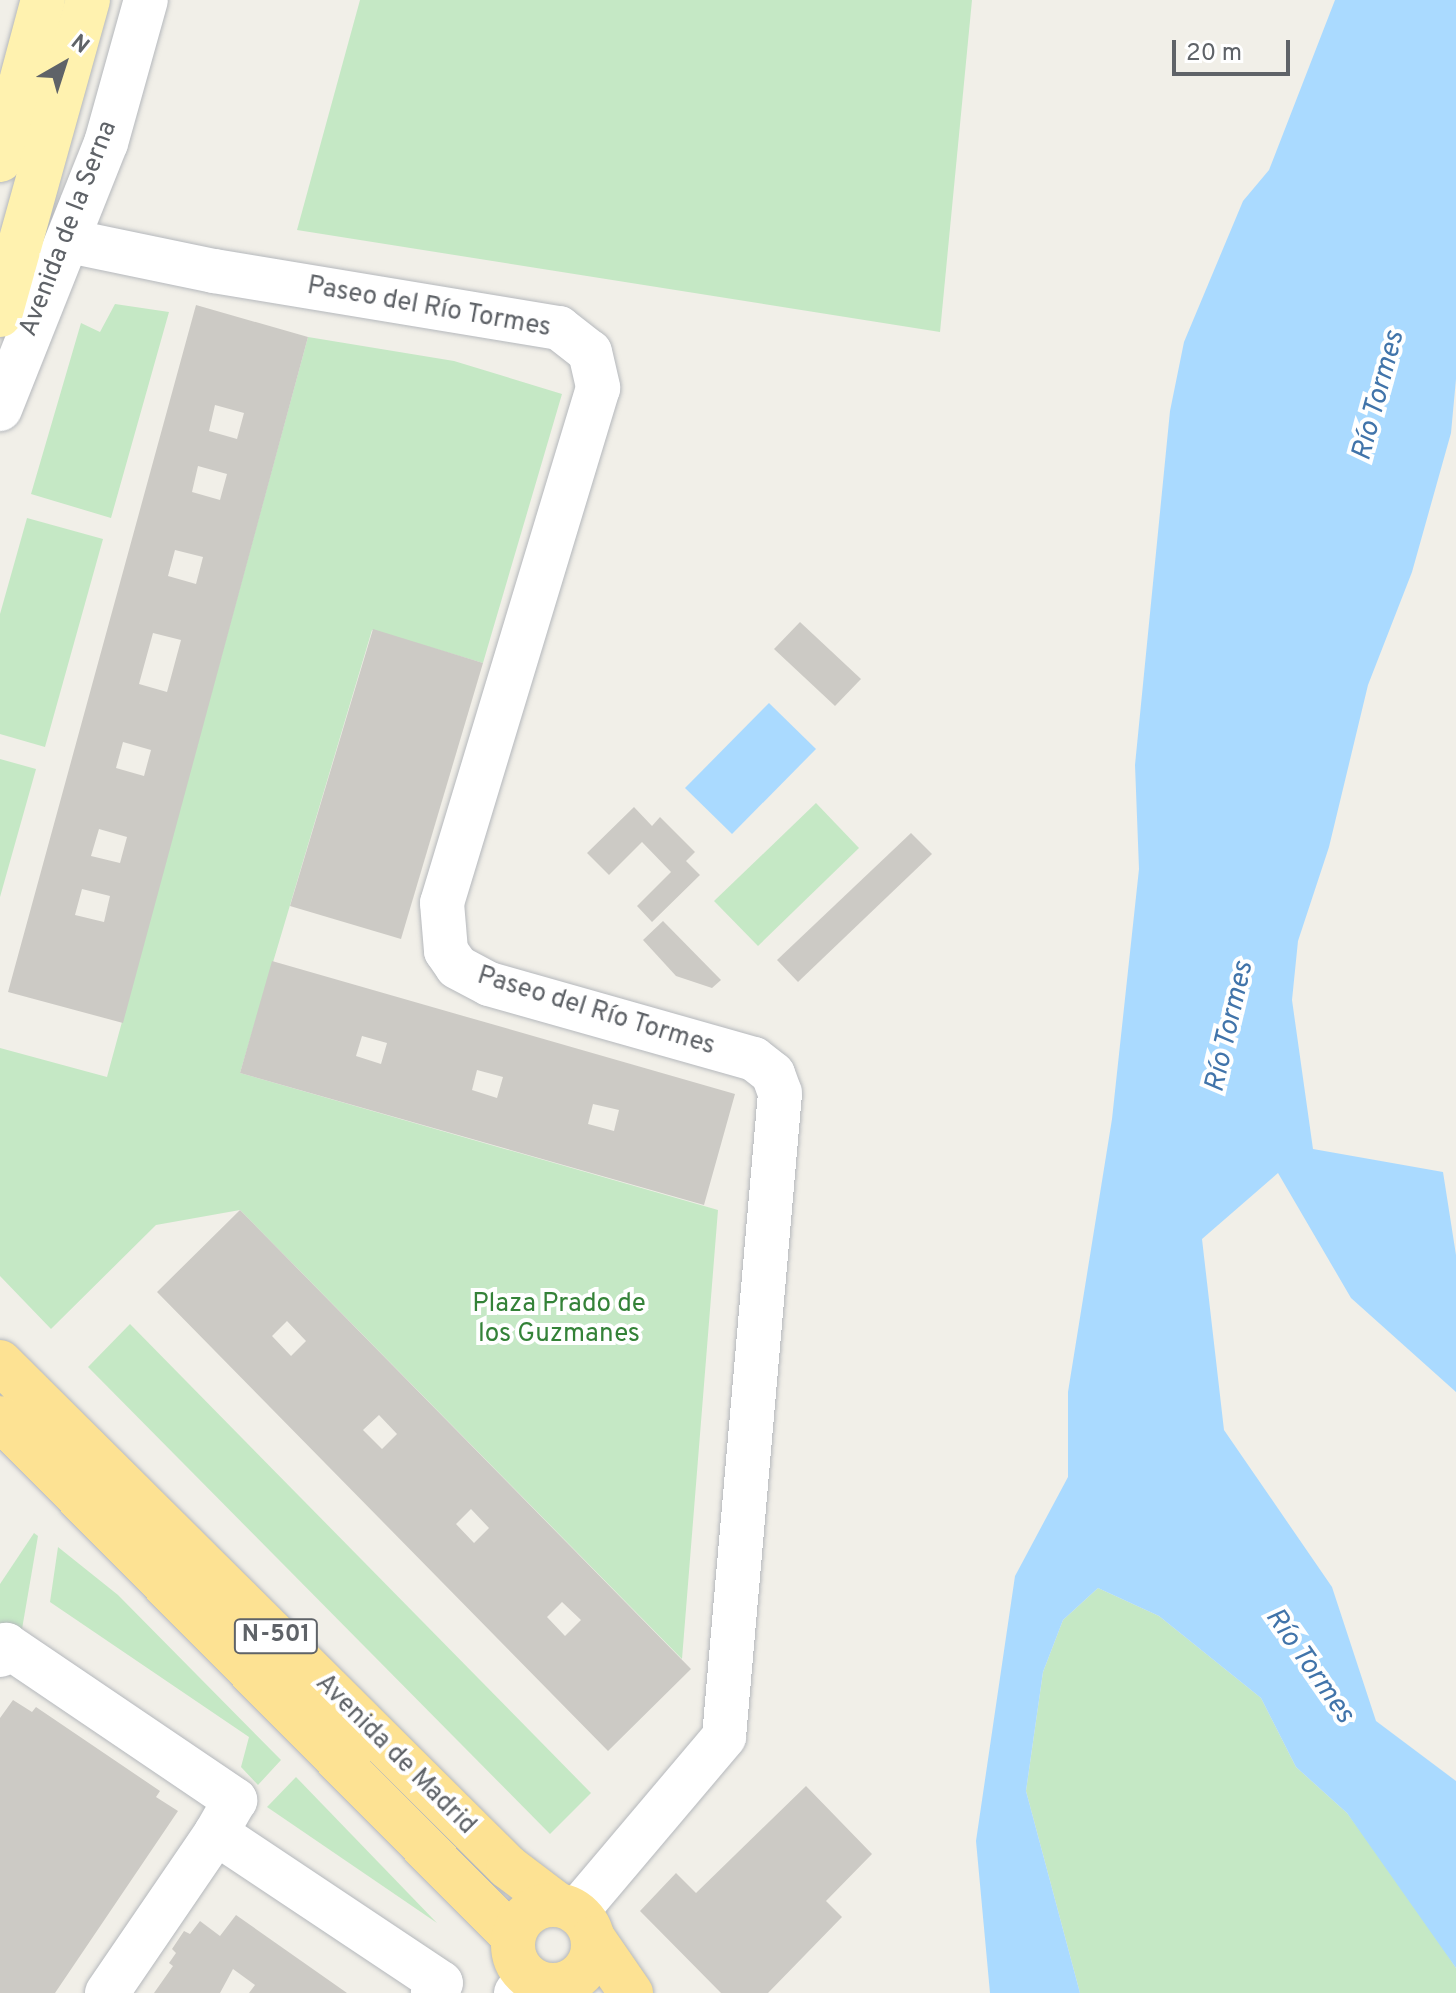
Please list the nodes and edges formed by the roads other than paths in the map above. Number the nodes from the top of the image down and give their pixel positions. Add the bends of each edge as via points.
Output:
1 (43, 0) edge
2 (88, 0) edge
3 (146, 0) edge
4 (0, 160) edge
5 (69, 241) junction
6 (0, 315) edge
7 (0, 409) edge
8 (0, 1362) edge
9 (0, 1418) edge
10 (3, 1650) edge
11 (216, 1833) junction
12 (576, 1918) junction
13 (513, 1937) junction
14 (541, 1987) edge
15 (437, 1988) edge
16 (107, 1993) edge
17 (631, 1993) edge

1 - 4 main road
2 - 6 main road, Avenida de la Serna
3 - 5 street, Avenida de la Serna via 106,143
5 - 7 street, Avenida de la Serna via 44,289
5 - 12 street, Paseo del Río Tormes via 214,271 559,328 590,352 598,388 442,903 446,951 457,967 489,984 754,1059 773,1074 780,1093 724,1737
8 - 12 highway, Avenida de Madrid / N-501 via 508,1867
9 - 13 highway, Avenida de Madrid / N-501
10 - 11 street via 235,1800
11 - 15 street
11 - 16 street
12 - 13 highway via 529,1912
12 - 14 highway, N-501 via 585,1970
12 - 17 highway, Avenida de Madrid / N-501
13 - 14 highway, N-501 via 515,1959

